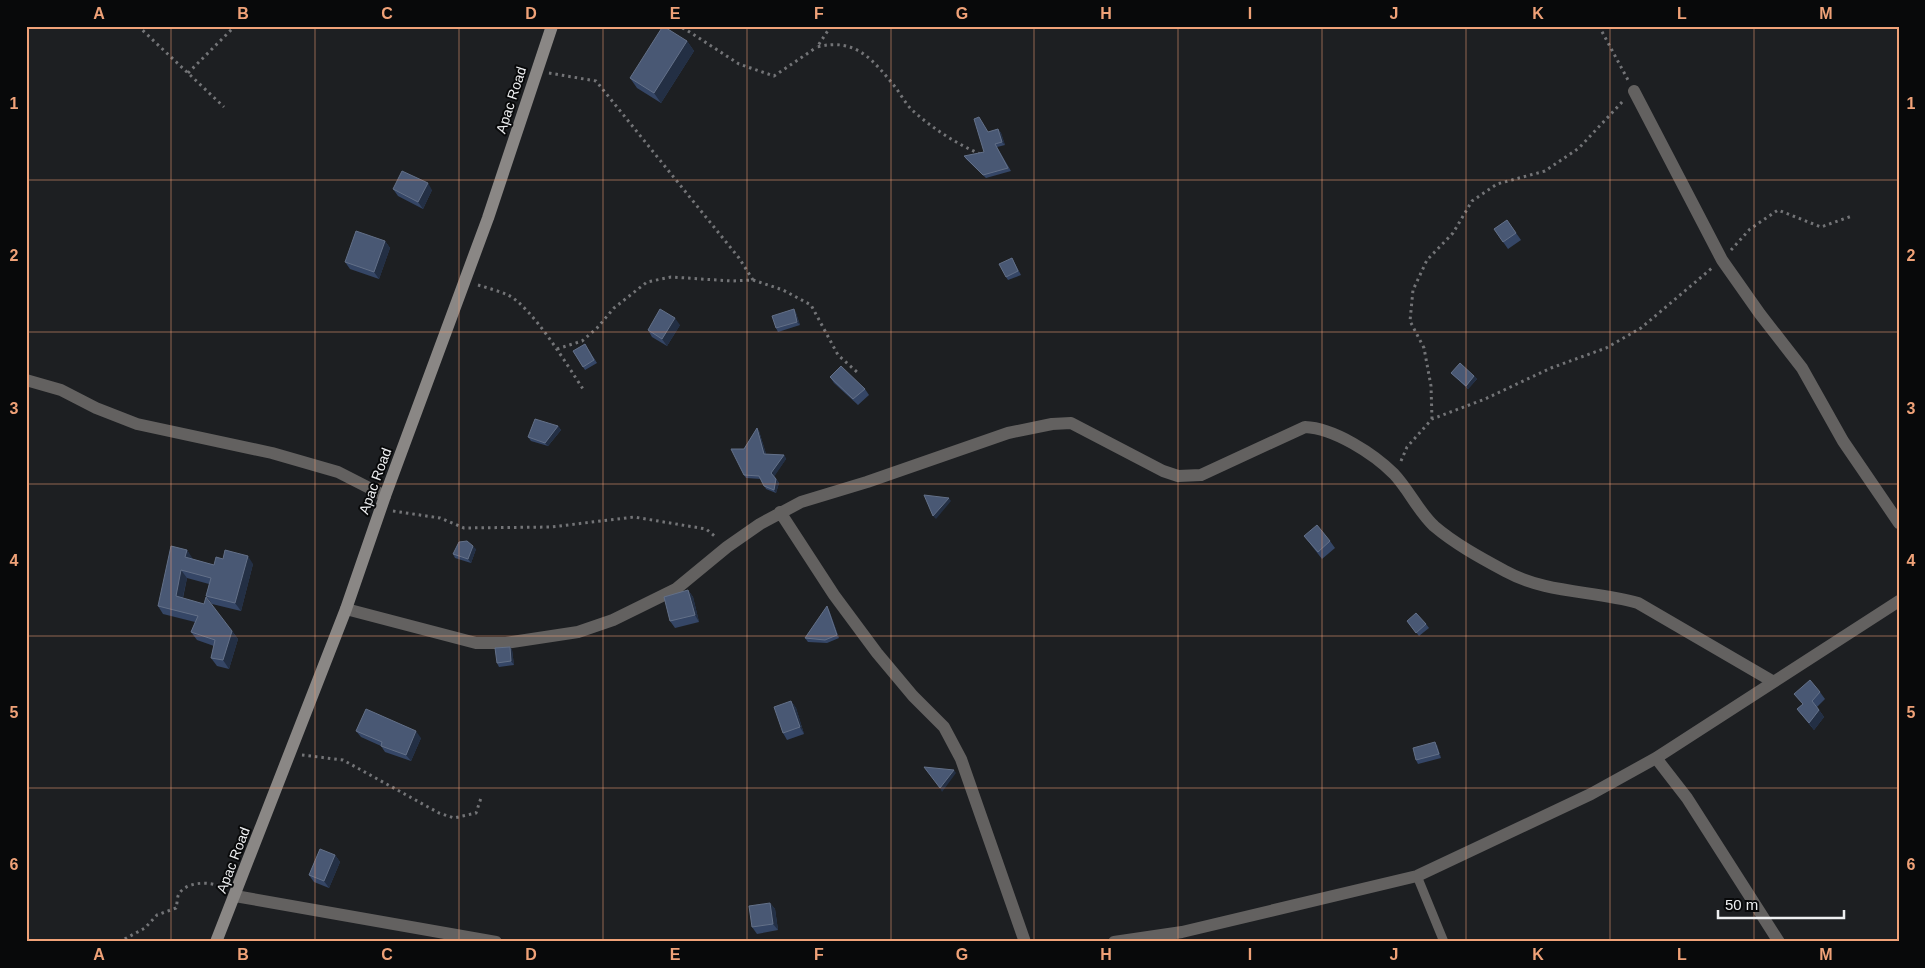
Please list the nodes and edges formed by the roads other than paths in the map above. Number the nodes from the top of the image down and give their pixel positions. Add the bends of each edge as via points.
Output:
1 (552, 26) edge
2 (1634, 91) road end
3 (26, 380) edge
4 (384, 496) junction
5 (780, 512) junction
6 (1899, 523) edge
7 (1899, 601) edge
8 (346, 609) junction
9 (1772, 681) junction
10 (1656, 758) junction
11 (1417, 876) junction
12 (235, 896) junction
13 (216, 942) edge
14 (496, 942) edge
15 (1025, 942) edge
16 (1114, 942) edge
17 (1444, 942) edge
18 (1779, 942) edge

1 - 4 main road, Apac Road via 488,218
2 - 6 street via 1722,260 1802,368 1843,441
3 - 4 street via 61,390 137,424 272,452 338,472
4 - 8 main road, Apac Road
5 - 8 street via 727,547 676,589 578,632 506,643 476,643
5 - 9 street via 801,502 1008,433 1052,424 1071,423 1163,470 1189,477 1201,475 1296,429 1312,427 1364,450 1394,475 1434,526 1507,572 1527,582 1557,590 1638,603
5 - 15 street via 871,646 913,696 936,717 951,740
7 - 9 street
8 - 12 main road, Apac Road
9 - 10 street
10 - 11 street via 1591,794
10 - 18 street via 1687,798
11 - 16 street via 1182,932
11 - 17 lane
12 - 13 main road, Apac Road
12 - 14 street

